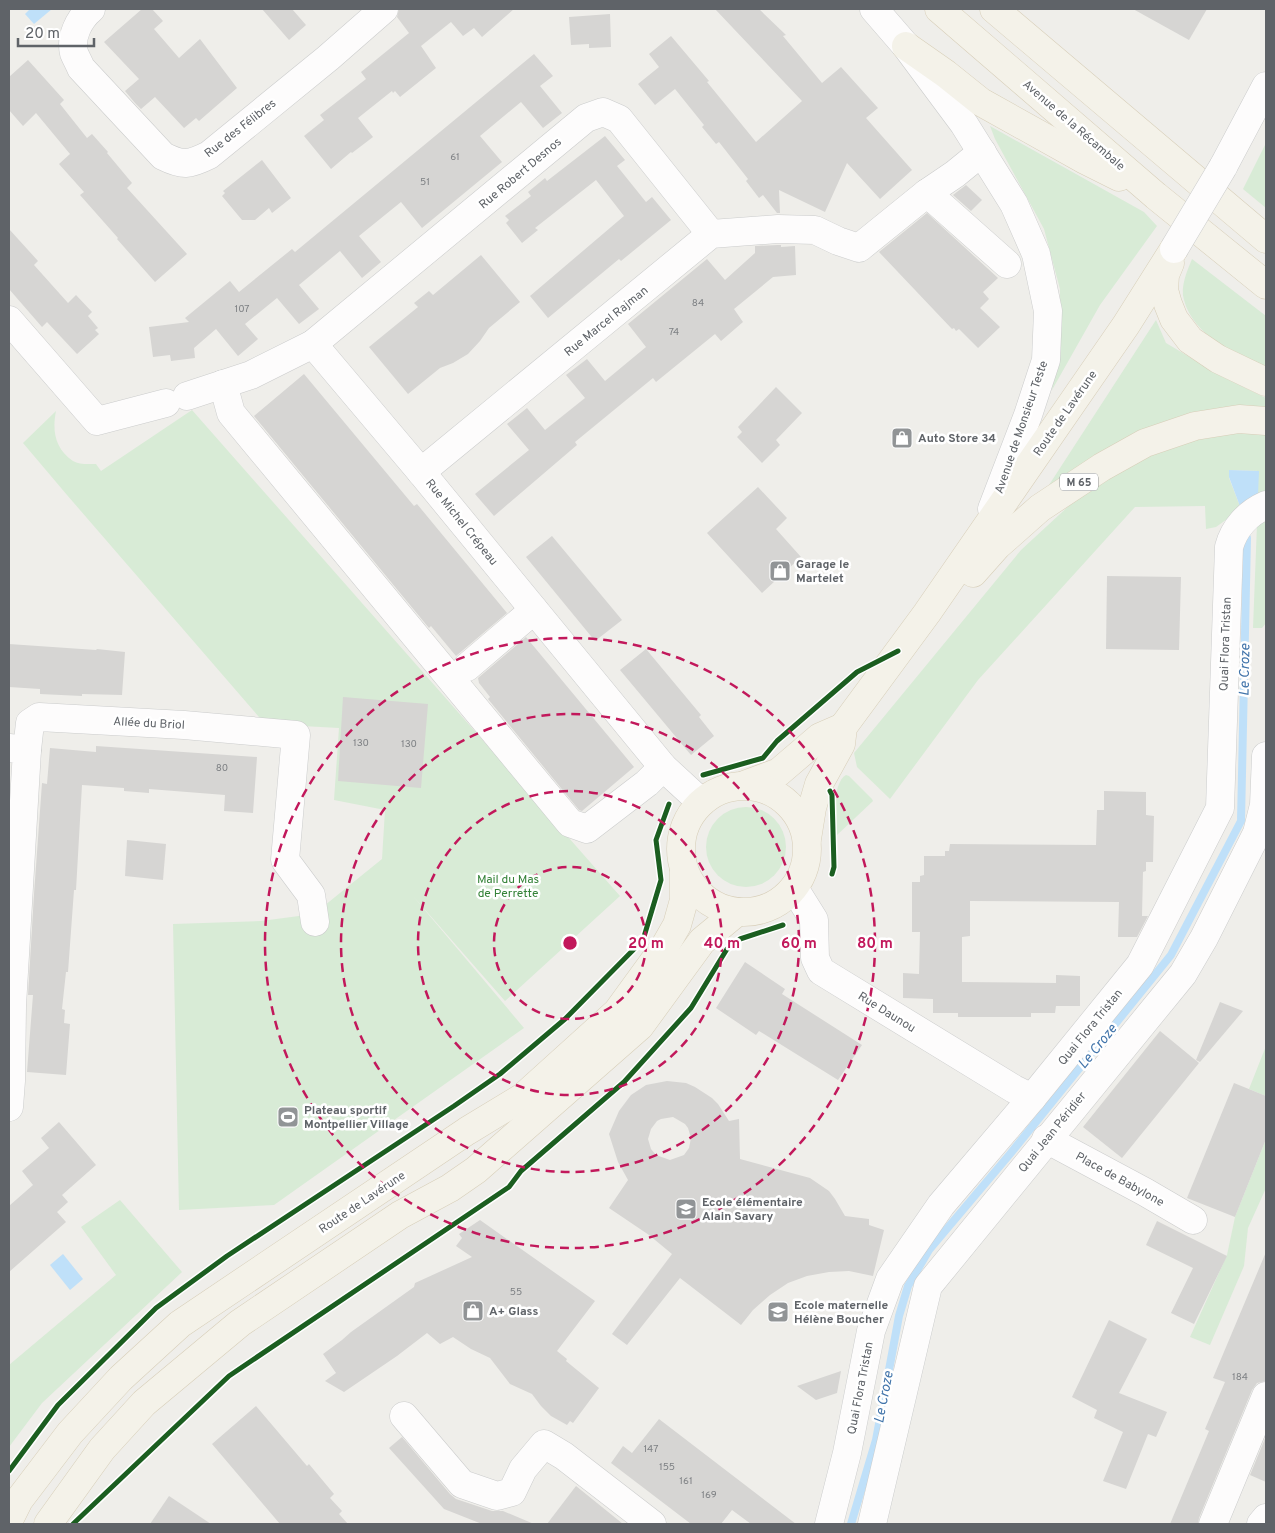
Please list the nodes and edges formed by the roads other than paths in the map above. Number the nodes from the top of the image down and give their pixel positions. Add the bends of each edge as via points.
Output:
1 (90, 9) edge
2 (384, 9) edge
3 (874, 9) edge
4 (939, 9) edge
5 (994, 9) edge
6 (906, 46) junction
7 (1266, 86) edge
8 (982, 152) junction
9 (927, 193) junction
10 (1156, 196) junction
11 (711, 234) junction
12 (1266, 239) edge
13 (1174, 249) junction
14 (1007, 264) dead end
15 (1266, 285) edge
16 (9, 320) edge
17 (313, 344) junction
18 (1266, 382) edge
19 (223, 384) junction
20 (1266, 421) edge
21 (421, 472) junction
22 (1266, 505) edge
23 (982, 534) junction
24 (534, 610) junction
25 (927, 613) junction
26 (467, 666) dead end
27 (843, 727) junction
28 (18, 749) edge
29 (1266, 756) edge
30 (655, 775) junction
31 (744, 785) junction
32 (701, 802) junction
33 (807, 839) junction
34 (684, 870) junction
35 (794, 888) junction
36 (737, 912) junction
37 (315, 922) dead end
38 (10, 1006) edge
39 (1032, 1098) junction
40 (9, 1107) edge
41 (1046, 1139) junction
42 (1193, 1220) dead end
43 (1266, 1396) edge
44 (404, 1416) dead end
45 (1266, 1518) edge
46 (9, 1520) edge
47 (48, 1524) edge
48 (652, 1524) edge
49 (829, 1524) edge
50 (872, 1524) edge
51 (1212, 1524) edge
52 (1261, 1524) edge

1 - 2 street, Rue des Félibres via 75,32 74,52 81,68 163,156 177,163 193,162 208,155
3 - 6 street, Avenue de Monsieur Teste
4 - 10 main road, Avenue de la Récambale
5 - 12 main road
6 - 8 street, Avenue de Monsieur Teste
6 - 10 main road via 981,102
7 - 13 street, Route de Lavérune, bridge
8 - 9 street
8 - 23 street, Avenue de Monsieur Teste via 1014,204 1036,254 1048,311 1046,360 1008,471
9 - 11 street via 859,248 815,230
9 - 14 street
10 - 15 main road, Avenue de la Récambale
11 - 17 street, Rue Robert Desnos via 619,119 602,112 586,118
11 - 21 street, Rue Marcel Rajman
13 - 18 main road via 1165,275 1164,290 1174,319 1190,340 1218,360
13 - 23 main road, Route de Lavérune
16 - 19 street via 97,422
17 - 19 street via 251,375
17 - 21 street, Rue Michel Crépeau
19 - 30 street via 231,413 570,823 586,829
20 - 25 main road, M 65 via 1239,419 1196,426 1144,443 1040,508 997,546 961,587
21 - 24 street, Rue Michel Crépeau
22 - 39 street, Quai Flora Tristan via 1238,526 1229,547 1220,808 1140,965
23 - 25 main road, Route de Lavérune
24 - 26 street
24 - 30 street, Rue Michel Crépeau
25 - 27 main road, Route de Lavérune
27 - 31 main road via 820,737 779,772
27 - 33 main road, Route de Lavérune via 841,744 819,784
28 - 37 street, Allée du Briol via 30,723 39,717 296,735 285,860 311,895
28 - 38 street, Allée du Briol
29 - 41 street, Quai Jean Péridier via 1264,805 1257,833 1204,938 1183,974
30 - 32 street, Rue Michel Crépeau
31 - 32 main road via 729,787
31 - 33 main road via 762,788 792,807 802,822
32 - 34 main road via 689,816 682,833 680,852
33 - 35 main road via 803,873
34 - 36 main road via 704,898
34 - 46 main road, Route de Lavérune via 684,900 677,925 617,1012 523,1097 467,1130 180,1324 121,1378 70,1432 19,1500
35 - 36 main road via 765,908
35 - 39 street, Rue Daunou via 814,920 815,958 821,970
36 - 47 main road via 702,941 640,1026 476,1170 400,1215 240,1323 144,1403 102,1449
38 - 40 street, Allée du Briol
39 - 49 street, Quai Flora Tristan via 941,1205 890,1279 871,1331
41 - 42 street, Place de Babylone
41 - 50 street, Quai Jean Péridier via 928,1286
43 - 51 street
44 - 48 street via 462,1484 497,1496 512,1492 523,1469 544,1444
45 - 52 street

